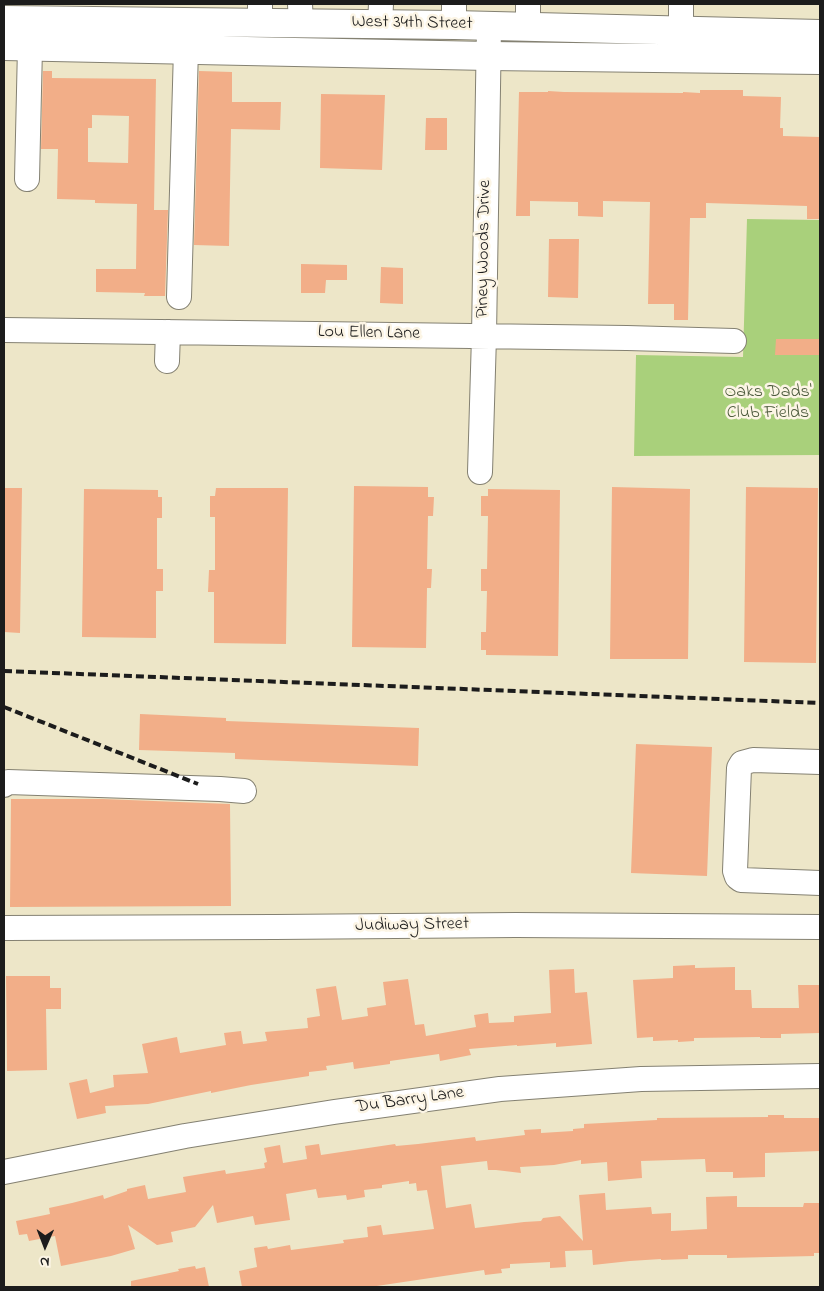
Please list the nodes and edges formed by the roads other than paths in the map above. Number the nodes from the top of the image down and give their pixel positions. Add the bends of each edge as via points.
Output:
1 (140, 12) edge
2 (196, 12) edge
3 (381, 14) edge
4 (454, 14) edge
5 (90, 15) edge
6 (279, 15) edge
7 (528, 15) edge
8 (681, 17) edge
9 (4, 20) edge
10 (488, 26) junction
11 (820, 34) edge
12 (17, 46) edge
13 (72, 47) junction
14 (186, 49) junction
15 (276, 51) junction
16 (488, 56) junction
17 (820, 60) edge
18 (27, 179) dead end
19 (179, 297) dead end
20 (4, 330) edge
21 (168, 332) junction
22 (484, 336) junction
23 (734, 340) dead end
24 (167, 361) dead end
25 (480, 472) dead end
26 (820, 762) edge
27 (4, 785) edge
28 (244, 791) dead end
29 (820, 883) edge
30 (820, 926) edge
31 (4, 928) edge
32 (820, 1076) edge
33 (4, 1172) edge

1 - 2 main road, West 34th Street
1 - 5 main road, West 34th Street
2 - 6 main road, West 34th Street
3 - 4 main road, West 34th Street
3 - 6 main road, West 34th Street
4 - 10 main road, West 34th Street
5 - 9 main road, West 34th Street
5 - 13 main road
6 - 15 main road
7 - 8 main road, West 34th Street
7 - 10 main road, West 34th Street
8 - 11 main road, West 34th Street
10 - 16 street, Piney Woods Drive
12 - 13 main road, West 34th Street
12 - 18 street
13 - 14 main road, West 34th Street
14 - 15 main road, West 34th Street
14 - 19 street
15 - 16 main road, West 34th Street
16 - 17 main road, West 34th Street
16 - 22 street, Piney Woods Drive
20 - 21 street, Lou Ellen Lane
21 - 22 street, Lou Ellen Lane
21 - 24 street
22 - 23 street, Lou Ellen Lane
22 - 25 street, Piney Woods Drive
26 - 29 street via 753,760 742,763 739,768 735,871 737,877 748,881
27 - 28 street via 8,782
30 - 31 street, Judiway Street
32 - 33 street, Du Barry Lane via 641,1079 500,1089 194,1134

